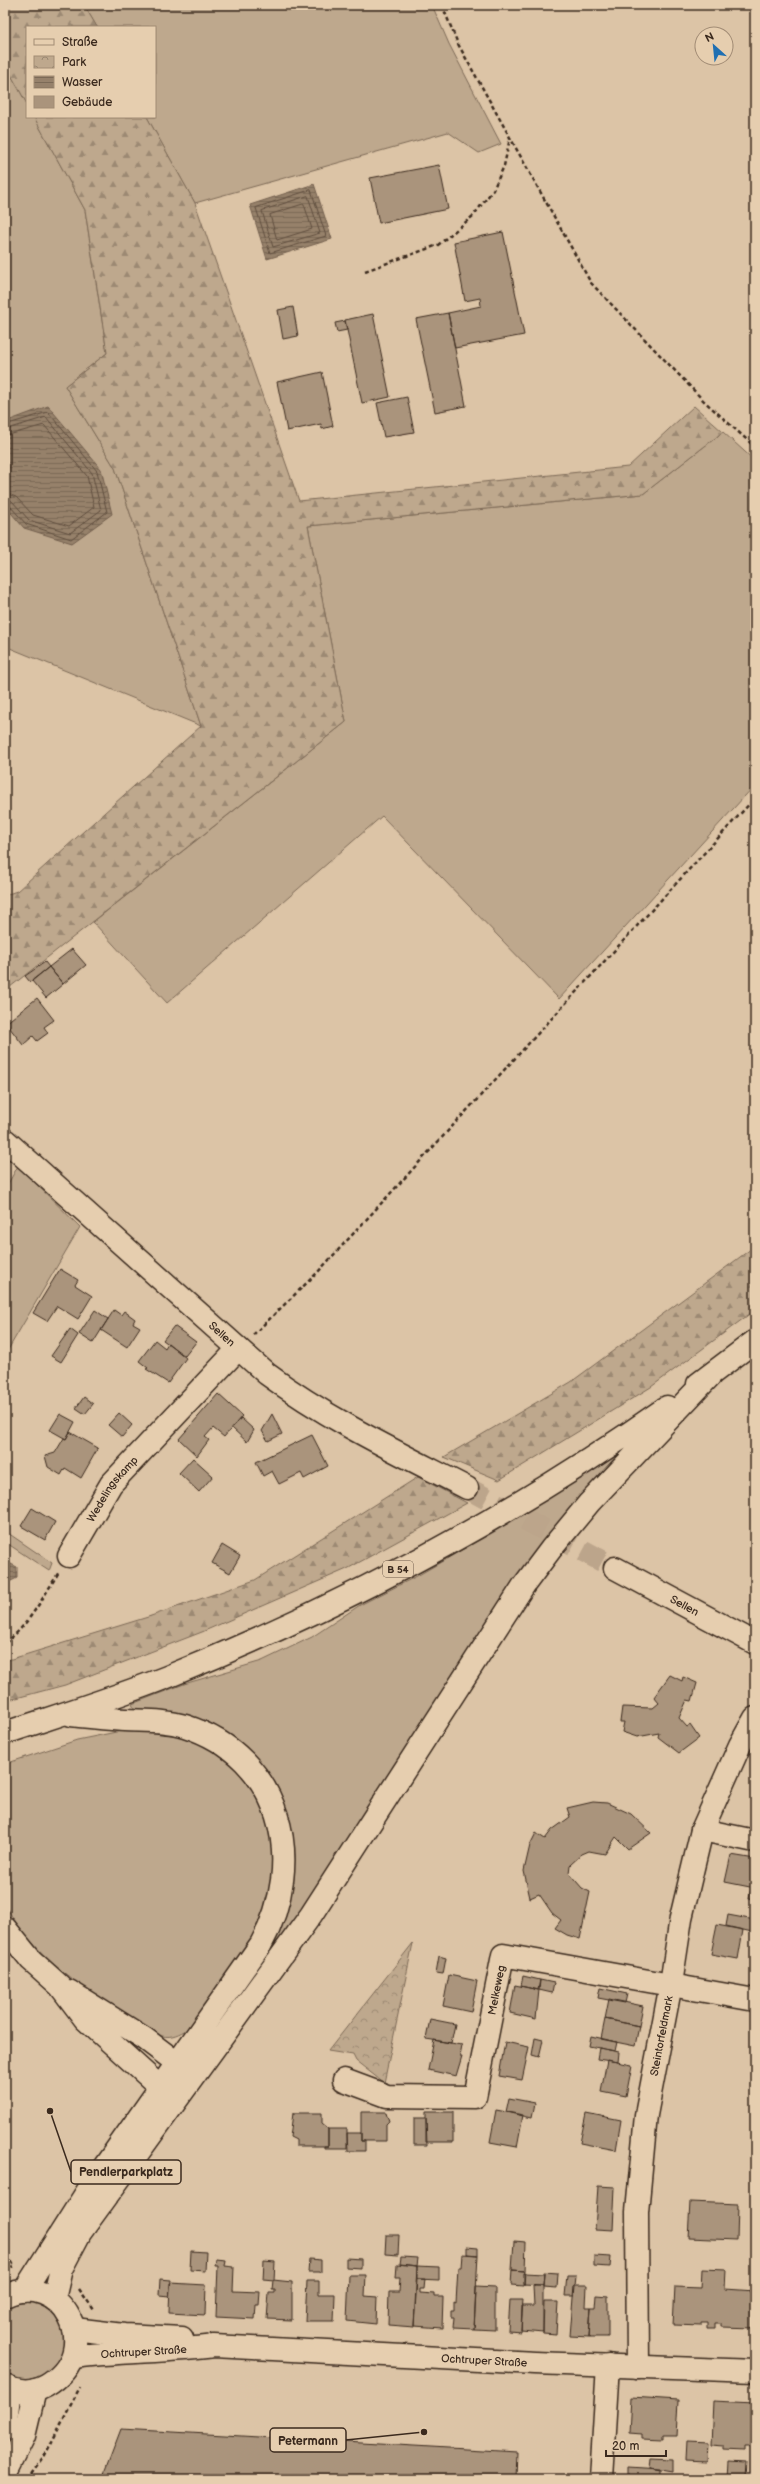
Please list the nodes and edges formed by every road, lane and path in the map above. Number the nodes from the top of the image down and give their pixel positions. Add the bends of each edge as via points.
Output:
1 (442, 5) edge
2 (510, 137) junction
3 (365, 271) dead end
4 (755, 447) edge
5 (755, 798) edge
6 (5, 1140) edge
7 (755, 1341) edge
8 (238, 1349) junction
9 (710, 1376) junction
10 (467, 1488) tunnel mouth
11 (68, 1556) joint
12 (615, 1568) tunnel mouth
13 (5, 1643) edge
14 (755, 1643) edge
15 (62, 1714) junction
16 (755, 1718) edge
17 (5, 1733) edge
18 (702, 1830) junction
19 (755, 1841) edge
20 (5, 1928) edge
21 (671, 1984) junction
22 (60, 1986) junction
23 (755, 2000) edge
24 (177, 2063) junction
25 (344, 2080) dead end
26 (160, 2087) junction
27 (187, 2088) junction
28 (5, 2249) edge
29 (15, 2266) dead end
30 (14, 2293) edge
31 (54, 2299) junction
32 (74, 2329) junction
33 (214, 2346) junction
34 (73, 2357) junction
35 (608, 2365) junction
36 (638, 2367) junction
37 (755, 2371) edge
38 (7, 2387) edge
39 (35, 2390) junction
40 (5, 2429) edge
41 (55, 2431) dead end
42 (5, 2474) edge
43 (28, 2479) edge
44 (601, 2479) edge

1 - 2 path via 458,44
2 - 3 path via 504,166 493,190 473,216 438,245
2 - 4 path via 591,283 704,401
5 - 8 path via 317,1273
6 - 8 main road, Sellen
7 - 9 main road, B 54
8 - 10 main road, Sellen via 298,1397
8 - 11 main road, Wedelingskamp via 111,1484
9 - 15 main road, B 54 via 648,1420 533,1494 354,1593 202,1662
9 - 27 main road via 589,1503 524,1585 319,1903
11 - 13 path via 27,1621 16,1635
12 - 14 main road, Sellen
15 - 17 main road, B 54
15 - 24 main road via 163,1721 200,1731 233,1752 245,1763 263,1787 278,1820 283,1838 284,1874 277,1910 270,1927 253,1957
16 - 18 main road, Steintorfeldmark via 740,1745
18 - 19 main road
18 - 21 main road, Steintorfeldmark via 680,1918
20 - 22 main road via 32,1960
21 - 23 main road, Melkeweg
21 - 25 main road, Melkeweg via 503,1956 475,2097 387,2096
21 - 36 main road, Steintorfeldmark via 646,2116 637,2212
22 - 24 main road via 144,2038
22 - 26 main road via 85,2019
24 - 26 main road
24 - 27 main road
26 - 27 main road
26 - 30 main road
27 - 31 main road via 80,2233 61,2269
28 - 29 path
30 - 31 main road via 39,2292
31 - 32 main road via 66,2312
32 - 33 main road, Ochtruper Straße via 182,2338
32 - 34 main road via 76,2345
33 - 34 main road, Ochtruper Straße via 178,2351 106,2353
33 - 35 main road, Ochtruper Straße
34 - 39 main road via 58,2378
35 - 36 main road, Ochtruper Straße
35 - 44 main road
36 - 37 main road, Ochtruper Straße
38 - 39 main road via 25,2392
38 - 40 main road
39 - 42 main road via 24,2436
41 - 43 path via 44,2457

